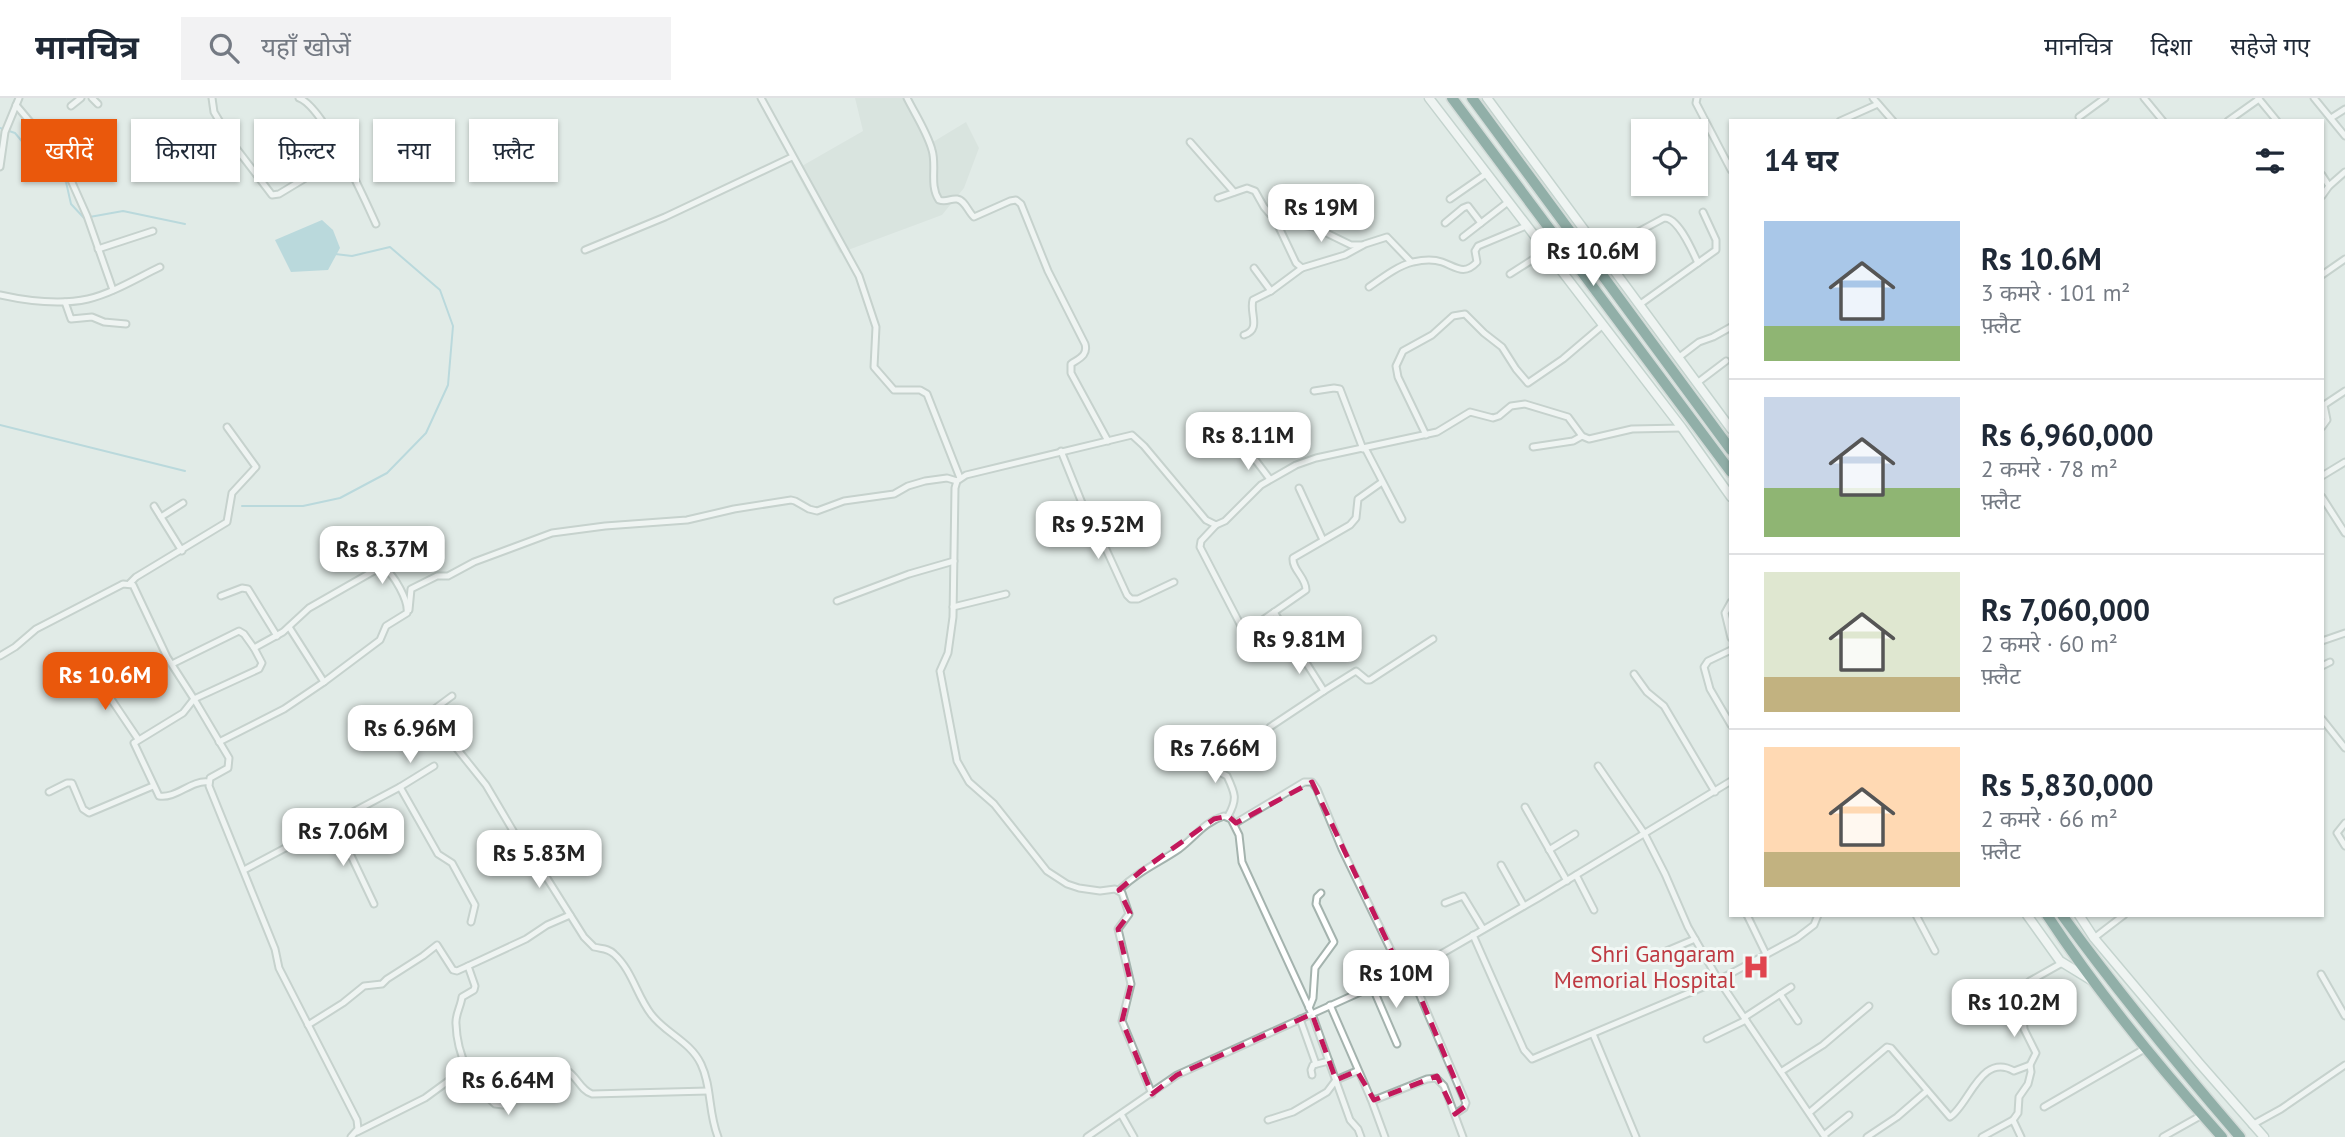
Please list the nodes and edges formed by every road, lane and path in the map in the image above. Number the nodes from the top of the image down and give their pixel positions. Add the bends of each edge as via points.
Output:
1 (19, 98) edge
2 (81, 98) edge
3 (93, 98) edge
4 (212, 98) edge
5 (299, 98) edge
6 (761, 98) edge
7 (907, 98) edge
8 (1429, 98) edge
9 (1452, 98) edge
10 (1472, 98) edge
11 (1488, 98) edge
12 (1697, 98) edge
13 (1873, 98) edge
14 (2105, 98) edge
15 (2144, 98) edge
16 (2314, 98) edge
17 (2259, 99) edge
18 (98, 104) dead end
19 (1878, 104) junction
20 (16, 105) junction
21 (71, 106) dead end
22 (2345, 108) edge
23 (2079, 117) dead end
24 (2331, 118) junction
25 (321, 119) edge
26 (1844, 119) edge
27 (1891, 119) edge
28 (2161, 119) edge
29 (2231, 119) edge
30 (2275, 119) edge
31 (2345, 136) edge
32 (1189, 142) dead end
33 (792, 157) junction
34 (1729, 164) edge
35 (0, 167) edge
36 (254, 171) edge
37 (2345, 172) edge
38 (1486, 174) junction
39 (2324, 178) edge
40 (262, 182) edge
41 (299, 182) edge
42 (355, 182) edge
43 (2329, 186) junction
44 (1234, 192) junction
45 (2324, 192) edge
46 (1218, 198) dead end
47 (1450, 199) dead end
48 (1508, 202) junction
49 (1703, 212) dead end
50 (1276, 221) junction
51 (1446, 223) dead end
52 (1481, 223) junction
53 (376, 224) dead end
54 (1526, 226) junction
55 (153, 231) dead end
56 (1463, 237) dead end
57 (1365, 244) junction
58 (98, 249) junction
59 (585, 250) dead end
60 (1546, 251) junction
61 (1601, 253) junction
62 (2345, 259) edge
63 (1411, 262) junction
64 (1698, 263) junction
65 (160, 267) dead end
66 (1254, 268) dead end
67 (1302, 268) junction
68 (1510, 274) dead end
69 (2324, 274) edge
70 (1369, 287) dead end
71 (113, 290) junction
72 (1271, 291) junction
73 (0, 295) edge
74 (65, 302) junction
75 (1639, 305) junction
76 (126, 324) dead end
77 (1603, 325) junction
78 (1729, 328) edge
79 (1244, 335) dead end
80 (1678, 358) junction
81 (1726, 361) dead end
82 (1697, 383) junction
83 (1314, 391) dead end
84 (2345, 391) edge
85 (2324, 405) edge
86 (2324, 405) edge
87 (2324, 424) edge
88 (1729, 426) edge
89 (228, 427) dead end
90 (1682, 428) junction
91 (1426, 435) junction
92 (1582, 436) junction
93 (1108, 441) junction
94 (1533, 447) dead end
95 (1729, 447) edge
96 (1364, 448) junction
97 (1247, 449) dead end
98 (1061, 451) junction
99 (2345, 462) edge
100 (1729, 469) edge
101 (2324, 475) edge
102 (1269, 478) junction
103 (958, 480) junction
104 (1381, 482) junction
105 (1299, 488) dead end
106 (1729, 494) edge
107 (2324, 500) edge
108 (183, 503) dead end
109 (154, 506) dead end
110 (161, 517) junction
111 (1402, 519) dead end
112 (1216, 525) junction
113 (2345, 533) edge
114 (1323, 540) junction
115 (182, 551) junction
116 (954, 561) junction
117 (1174, 582) dead end
118 (130, 583) junction
119 (1006, 594) dead end
120 (221, 596) dead end
121 (838, 601) dead end
122 (1729, 606) edge
123 (953, 607) junction
124 (409, 610) junction
125 (1274, 612) junction
126 (289, 627) junction
127 (1729, 630) edge
128 (1244, 632) junction
129 (2345, 633) edge
130 (277, 636) junction
131 (1433, 639) dead end
132 (2324, 640) edge
133 (254, 648) junction
134 (1253, 649) dead end
135 (1729, 651) edge
136 (0, 656) edge
137 (2330, 662) dead end
138 (172, 664) junction
139 (2324, 665) edge
140 (97, 671) dead end
141 (1634, 674) dead end
142 (324, 682) junction
143 (1324, 691) junction
144 (452, 696) dead end
145 (194, 699) junction
146 (1729, 722) edge
147 (2324, 722) edge
148 (1270, 727) dead end
149 (138, 739) junction
150 (219, 743) junction
151 (2345, 748) edge
152 (1210, 759) dead end
153 (434, 766) dead end
154 (1598, 766) dead end
155 (208, 782) junction
156 (1729, 782) edge
157 (153, 786) junction
158 (400, 787) junction
159 (49, 792) dead end
160 (1715, 792) junction
161 (1525, 807) dead end
162 (1228, 816) junction
163 (335, 822) junction
164 (2345, 823) edge
165 (1234, 824) junction
166 (1644, 833) junction
167 (1575, 834) dead end
168 (2345, 846) edge
169 (1549, 850) junction
170 (1501, 865) dead end
171 (244, 870) junction
172 (1576, 875) junction
173 (1567, 881) junction
174 (1119, 890) junction
175 (1321, 893) dead end
176 (1446, 902) dead end
177 (374, 904) dead end
178 (1524, 906) junction
179 (1594, 910) dead end
180 (570, 915) junction
181 (1748, 917) edge
182 (1817, 917) edge
183 (1917, 917) edge
184 (2028, 917) edge
185 (2048, 917) edge
186 (2063, 917) edge
187 (2079, 917) edge
188 (2121, 917) edge
189 (471, 922) dead end
190 (1483, 929) junction
191 (1473, 935) junction
192 (2094, 938) junction
193 (1695, 939) junction
194 (1935, 951) dead end
195 (1766, 954) junction
196 (1657, 955) dead end
197 (2063, 963) junction
198 (468, 966) junction
199 (1406, 971) junction
200 (2321, 974) dead end
201 (1718, 979) junction
202 (2093, 982) junction
203 (1372, 986) junction
204 (1791, 987) dead end
205 (1780, 994) junction
206 (1330, 1005) junction
207 (1868, 1006) dead end
208 (1310, 1011) junction
209 (2345, 1016) edge
210 (1300, 1019) junction
211 (1746, 1019) junction
212 (1798, 1021) dead end
213 (308, 1025) junction
214 (1593, 1034) junction
215 (1707, 1039) dead end
216 (1396, 1044) dead end
217 (2146, 1048) junction
218 (1329, 1061) junction
219 (1317, 1063) junction
220 (2030, 1065) junction
221 (2345, 1065) edge
222 (466, 1068) junction
223 (1357, 1071) junction
224 (1782, 1071) junction
225 (1312, 1075) dead end
226 (1336, 1080) junction
227 (708, 1091) junction
228 (1927, 1091) junction
229 (1152, 1094) junction
230 (1371, 1100) junction
231 (2044, 1107) dead end
232 (1810, 1112) junction
233 (1121, 1114) junction
234 (1455, 1114) junction
235 (1849, 1115) dead end
236 (2202, 1115) junction
237 (1268, 1120) dead end
238 (2013, 1120) junction
239 (2252, 1125) junction
240 (1877, 1130) junction
241 (353, 1135) edge
242 (1825, 1136) edge
243 (718, 1137) edge
244 (1087, 1137) edge
245 (1134, 1137) edge
246 (1362, 1137) edge
247 (1385, 1137) edge
248 (1463, 1137) edge
249 (1636, 1137) edge
250 (1867, 1137) edge
251 (1882, 1137) edge
252 (1982, 1137) edge
253 (2021, 1137) edge
254 (2163, 1137) edge
255 (2222, 1137) edge
256 (2240, 1137) edge
257 (2263, 1137) edge

1 - 20 street
2 - 21 street
3 - 18 street
4 - 36 street via 214,112
5 - 25 street via 313,106
6 - 33 street
7 - 93 street via 931,146 939,200 961,201 974,217 1010,201 1021,204 1085,344 1085,354 1071,364 1070,373
8 - 38 street
9 - 100 highway
10 - 95 highway
11 - 61 street
12 - 34 street
13 - 19 street
14 - 23 street
15 - 28 street
16 - 24 street
17 - 29 street
17 - 30 street
19 - 26 street
19 - 27 street
20 - 35 street via 6,129
20 - 58 street via 62,160
22 - 24 street
24 - 31 street
32 - 44 street
33 - 59 street
33 - 103 street via 853,262 871,307 877,339 874,367 894,390 927,394
37 - 43 street
38 - 47 street
38 - 48 street
39 - 43 street
40 - 41 street via 272,195
42 - 53 street
43 - 45 street
44 - 46 street
44 - 50 street via 1252,189
48 - 52 street
48 - 54 street
49 - 64 street via 1718,245
50 - 57 street via 1318,228 1351,246
50 - 67 street
51 - 52 street via 1466,206
52 - 56 street
54 - 60 street
54 - 63 street via 1478,246 1477,262 1466,270 1433,261
55 - 58 street
57 - 63 street via 1387,237
57 - 67 street
58 - 71 street
60 - 68 street
60 - 77 street
61 - 64 street via 1669,217
61 - 75 street
62 - 69 street
63 - 70 street
64 - 75 street
65 - 71 street
66 - 72 street
67 - 72 street
71 - 74 street
72 - 79 street via 1252,301 1255,326
73 - 74 street
74 - 76 street via 71,318
75 - 80 street
77 - 90 street
77 - 91 street via 1528,383 1502,347 1469,317 1453,316 1432,335 1403,351 1396,366
78 - 80 street
80 - 82 street
81 - 82 street
82 - 88 street
83 - 96 street via 1340,389
84 - 85 street
86 - 87 street
89 - 115 street via 255,470 232,493 227,523
90 - 92 street via 1632,429 1589,439
90 - 106 street
91 - 92 street via 1471,412 1493,418 1517,404 1569,417
91 - 96 street
92 - 94 street
93 - 98 street
93 - 112 street via 1132,435 1138,439 1206,520
96 - 102 street via 1316,458
96 - 104 street
97 - 102 street
98 - 103 street
98 - 117 street via 1127,595 1138,599
99 - 101 street
102 - 112 street
103 - 116 street
103 - 124 street via 925,481 894,494 844,500 817,511 791,500 687,520 577,528 540,536 449,576 416,585 411,589
104 - 111 street
104 - 114 street via 1357,499 1354,521
105 - 114 street
107 - 113 street
108 - 110 street
109 - 110 street
110 - 115 street
112 - 128 street via 1200,547
114 - 125 street via 1293,558 1306,590
115 - 118 street
116 - 121 street
116 - 123 street
118 - 136 street via 40,627
118 - 138 street
119 - 123 street
120 - 130 street via 248,589
122 - 127 street via 1725,613
123 - 174 street via 948,653 940,671 955,752 965,776 994,803 1046,871 1079,888
124 - 126 street via 383,567 309,608
124 - 142 street via 386,626 380,640
125 - 128 street
125 - 143 street
126 - 130 street
126 - 142 street
128 - 134 street
129 - 132 street
130 - 133 street
131 - 143 street via 1370,680 1356,671
133 - 138 street via 239,631
133 - 145 street via 259,669
135 - 146 street via 1704,667 1710,689
137 - 139 street
138 - 145 street
140 - 149 street
141 - 160 street via 1647,692 1661,701
142 - 150 street
143 - 148 street
144 - 180 street via 430,715 486,785
145 - 149 street via 184,713
145 - 150 street
147 - 151 street
149 - 157 street via 134,747
150 - 155 street via 230,764
152 - 162 street via 1216,770 1227,776 1234,792 1236,801
153 - 158 street
154 - 166 street
155 - 157 street via 162,797
155 - 171 street
156 - 160 street
157 - 159 street via 89,813 72,783
158 - 163 street
158 - 189 street via 438,854 450,859 475,905
160 - 166 street
161 - 169 street
162 - 165 street
162 - 174 street via 1204,825 1181,847
163 - 171 street
163 - 177 street
164 - 168 street via 2337,833
165 - 199 street via 1304,782 1312,782
165 - 208 street via 1242,862
166 - 172 street
166 - 193 street
167 - 169 street
169 - 173 street
170 - 178 street
171 - 213 street via 279,968
172 - 173 street
172 - 179 street
173 - 178 street
174 - 229 street via 1129,910 1118,934 1131,984 1122,1021
175 - 208 street via 1316,904 1334,942 1315,968
176 - 190 street via 1463,896
178 - 190 street
180 - 198 street
180 - 227 street via 591,945 608,950 623,964 651,1014 693,1051
181 - 195 street
182 - 195 street via 1797,938
183 - 194 street
184 - 197 street
185 - 202 highway
186 - 256 highway via 2106,976
187 - 192 street
188 - 192 street
190 - 191 street
191 - 199 street
191 - 214 street via 1527,1056 1537,1058
192 - 239 street
193 - 196 street
193 - 201 street
195 - 201 street
197 - 202 street
197 - 220 street via 2021,988 2024,1028 2036,1053
198 - 213 street via 453,970 437,945 382,984 364,986
198 - 222 street via 475,986 462,997 456,1025
199 - 203 street
199 - 234 street via 1466,1103
200 - 209 street
201 - 211 street
201 - 214 street
202 - 217 highway
203 - 206 street
203 - 216 street
204 - 205 street
205 - 211 street
205 - 212 street
206 - 208 street
206 - 223 street
207 - 224 street via 1823,1045
208 - 210 street
208 - 218 street
210 - 219 street
210 - 229 street via 1177,1075
211 - 215 street
211 - 224 street
213 - 241 street via 357,1120
214 - 249 street
217 - 231 street
217 - 236 highway
218 - 219 street
218 - 226 street
219 - 225 street via 1311,1067
220 - 228 street via 2014,1071 1995,1068 1973,1084 1958,1112 1950,1117
220 - 238 street via 2031,1076
221 - 239 street
222 - 227 street via 499,1105 566,1070 592,1094
222 - 241 street via 425,1098
223 - 226 street
223 - 230 street
224 - 232 street
226 - 237 street via 1322,1096
226 - 246 street via 1350,1120
227 - 243 street
228 - 232 street via 1887,1047
228 - 240 street
229 - 233 street
230 - 234 street via 1436,1078
230 - 247 street
232 - 242 street
233 - 244 street
233 - 245 street
234 - 248 street
235 - 242 street
236 - 254 street
236 - 255 highway
238 - 252 street
238 - 253 street
239 - 257 street
240 - 250 street
240 - 251 street

